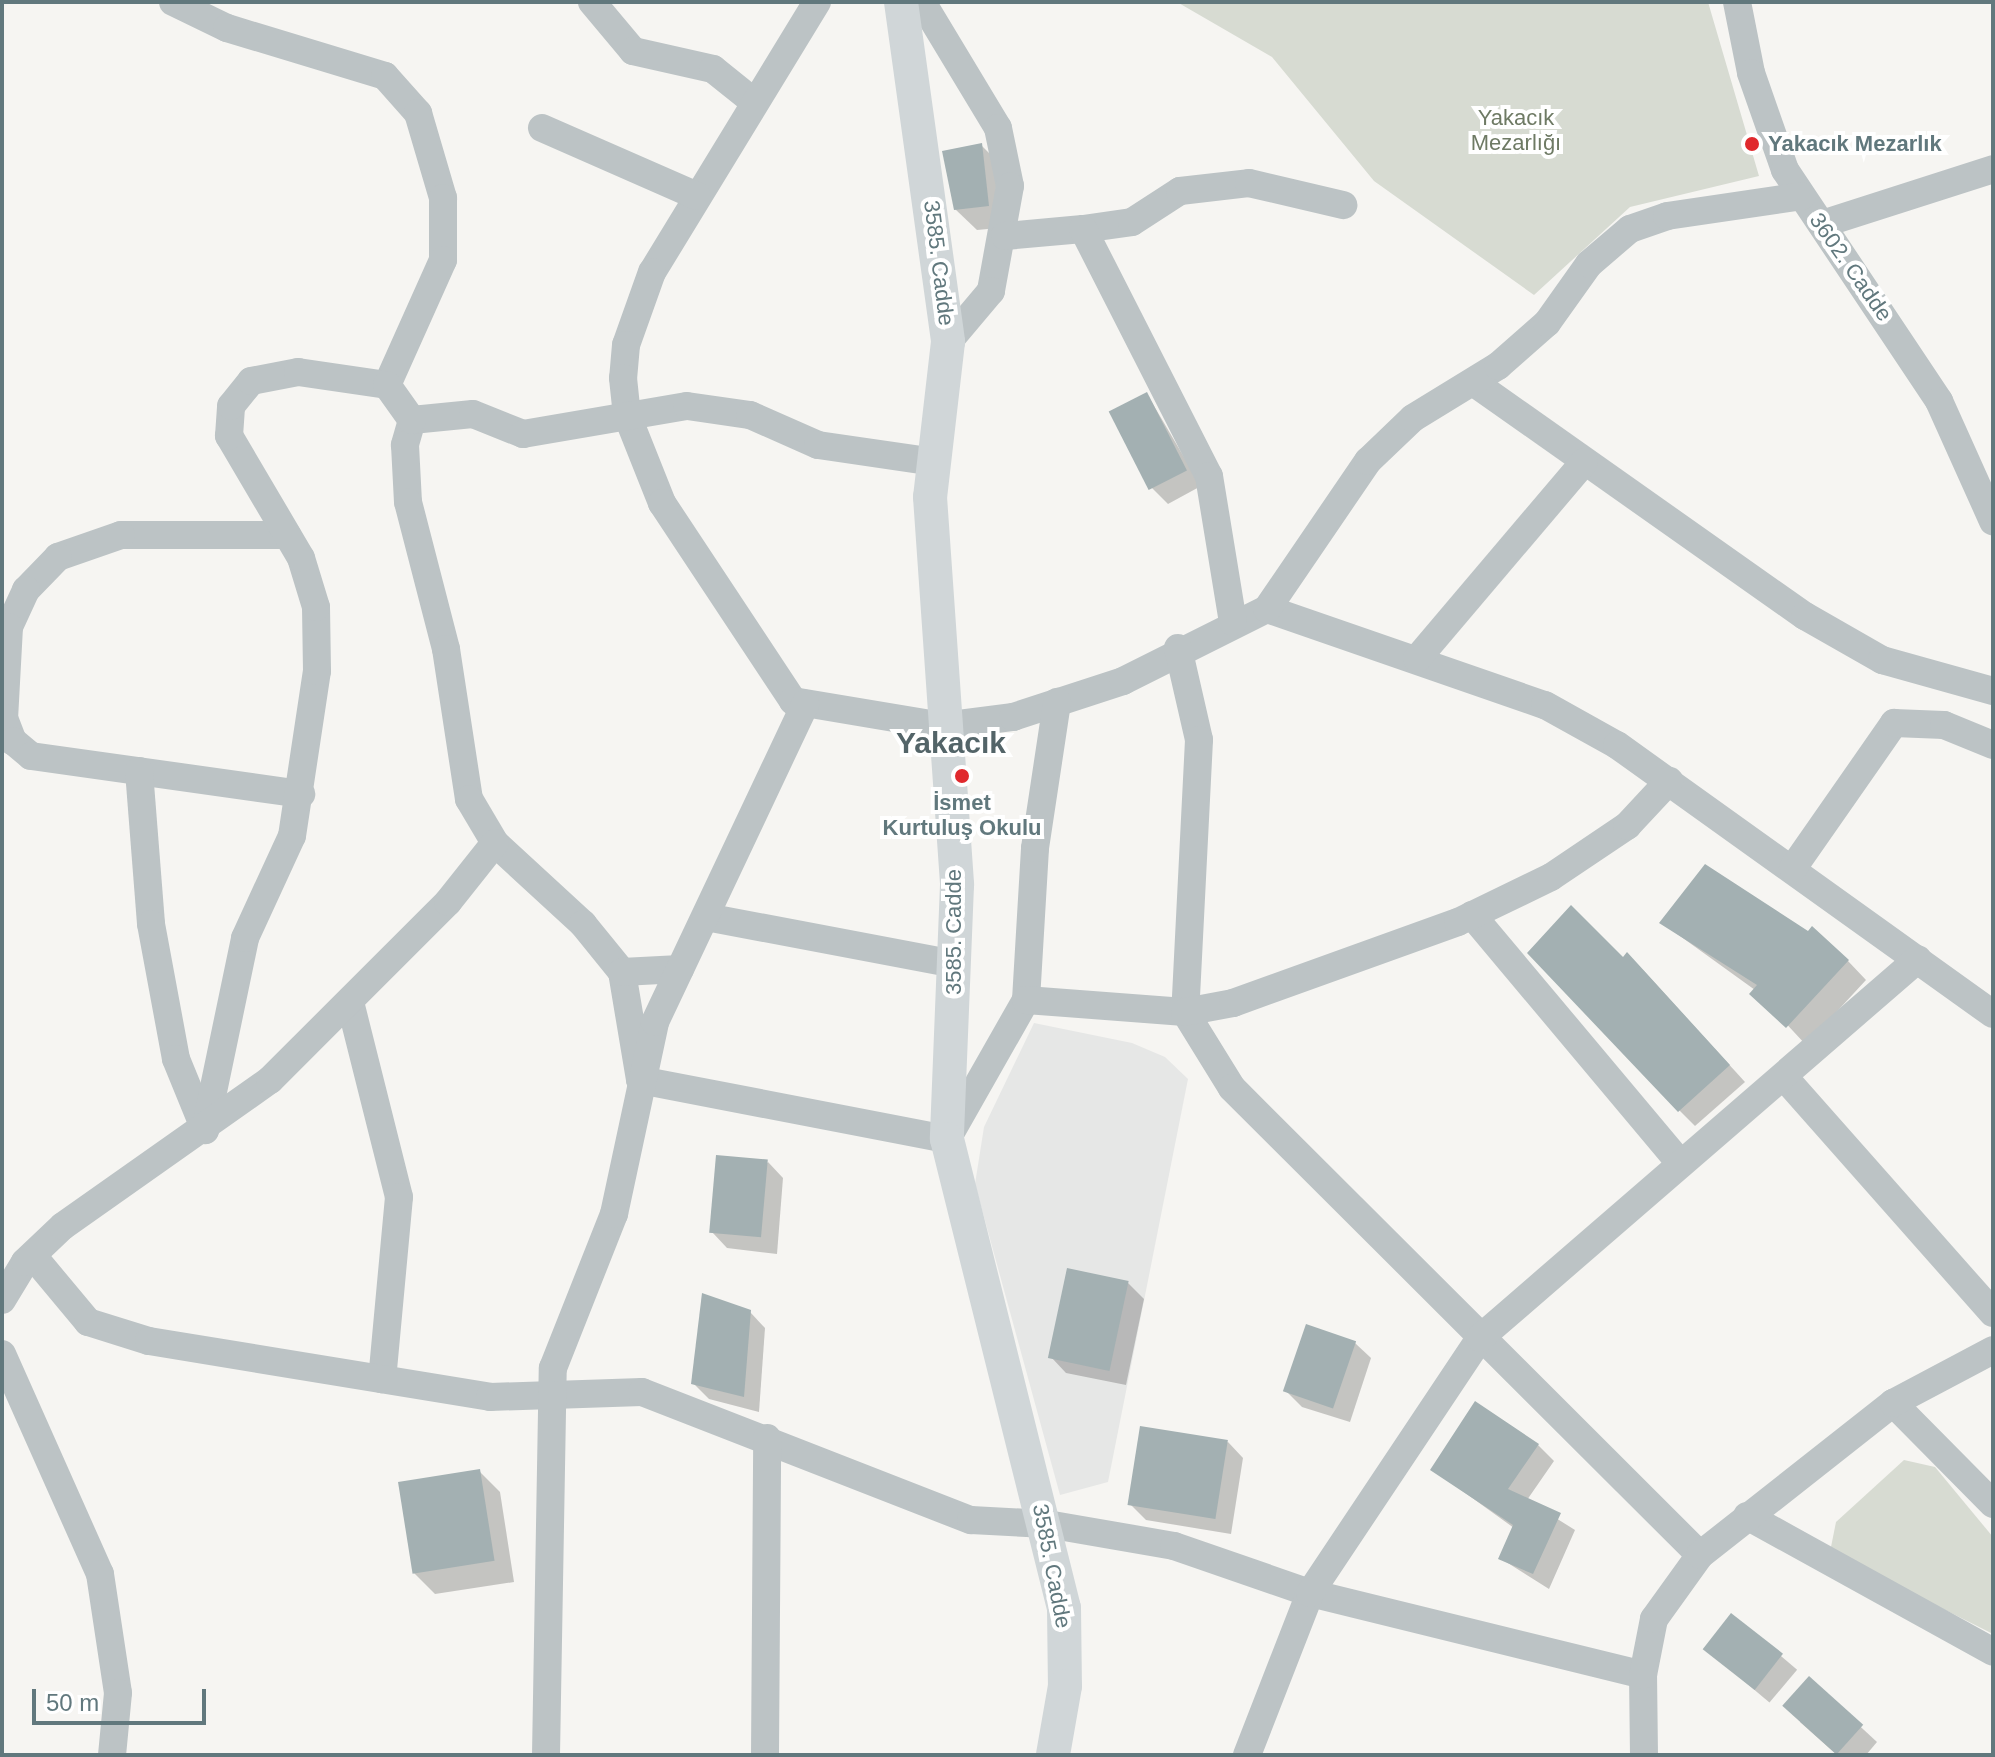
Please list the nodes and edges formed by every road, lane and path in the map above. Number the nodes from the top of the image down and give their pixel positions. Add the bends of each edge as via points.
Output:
1 (173, 2) edge
2 (592, 2) edge
3 (817, 2) edge
4 (901, 2) edge
5 (922, 2) edge
6 (1737, 2) edge
7 (754, 102) junction
8 (542, 128) dead end
9 (1993, 169) edge
10 (697, 196) junction
11 (1802, 196) junction
12 (1343, 205) dead end
13 (1822, 224) junction
14 (1083, 229) junction
15 (1005, 236) junction
16 (948, 342) junction
17 (1473, 382) junction
18 (387, 385) junction
19 (627, 415) junction
20 (412, 420) junction
21 (934, 462) junction
22 (1584, 462) junction
23 (1993, 521) edge
24 (287, 535) junction
25 (1267, 609) junction
26 (1233, 622) junction
27 (1178, 648) junction
28 (1417, 659) junction
29 (1993, 691) edge
30 (1057, 702) junction
31 (805, 704) junction
32 (943, 726) junction
33 (1993, 745) edge
34 (139, 771) junction
35 (1669, 781) junction
36 (301, 794) junction
37 (495, 843) junction
38 (1793, 868) junction
39 (1472, 915) junction
40 (706, 917) junction
41 (1918, 959) junction
42 (955, 964) junction
43 (680, 969) junction
44 (622, 972) junction
45 (1026, 1000) junction
46 (350, 1002) junction
47 (1185, 1012) junction
48 (1993, 1014) edge
49 (1784, 1077) junction
50 (640, 1080) junction
51 (205, 1130) junction
52 (947, 1139) junction
53 (1679, 1162) junction
54 (33, 1256) junction
55 (2, 1300) edge
56 (1993, 1313) edge
57 (1480, 1338) junction
58 (1993, 1350) edge
59 (2, 1354) edge
60 (382, 1379) junction
61 (551, 1396) junction
62 (1893, 1403) junction
63 (767, 1438) junction
64 (1993, 1504) edge
65 (1747, 1516) junction
66 (1047, 1524) junction
67 (1700, 1555) junction
68 (1310, 1593) junction
69 (1993, 1652) edge
70 (1643, 1675) junction
71 (112, 1755) edge
72 (546, 1755) edge
73 (765, 1755) edge
74 (1053, 1755) edge
75 (1247, 1755) edge
76 (1644, 1755) edge

1 - 18 street via 227,28 385,76 418,113 443,198 443,260
2 - 7 street via 633,51 713,69
3 - 7 street
4 - 16 main road, 3585. Cadde
5 - 15 street via 998,128 1010,186
6 - 11 street, 3602. Cadde via 1768,128
7 - 10 street
8 - 10 street
9 - 13 street
10 - 19 street via 652,272 626,345
11 - 13 street, 3602. Cadde
11 - 17 street via 1667,216 1630,229 1589,264 1547,323
12 - 14 street via 1249,183 1180,191 1132,222
13 - 23 street, 3602. Cadde via 1939,401
14 - 15 street
14 - 26 street via 1209,476
15 - 16 street via 991,291
16 - 21 main road, 3585. Cadde
17 - 22 street
17 - 25 street via 1413,418 1368,461
18 - 20 street
18 - 24 street via 298,372 251,381 231,406 229,436
19 - 20 street via 523,434 473,414
19 - 21 street via 687,406 750,415 818,445
19 - 31 street via 662,503 747,641 793,701
20 - 37 street via 405,445 408,502 446,649 469,799
21 - 32 main road, 3585. Cadde via 930,567
22 - 28 street
22 - 29 street via 1805,616 1882,660
24 - 34 street via 107,536 58,557 26,590 9,627 4,718 13,741 31,756
24 - 36 street via 316,607 317,671
25 - 26 street
25 - 28 street
26 - 27 street
27 - 30 street via 1123,681
27 - 47 street via 1199,740
28 - 35 street via 1545,705
30 - 32 street
30 - 45 street via 1035,848
31 - 32 street
31 - 40 street
32 - 42 main road, 3585. Cadde
33 - 38 street via 1944,725 1894,723
34 - 36 street
34 - 51 street via 176,1059
35 - 38 street
35 - 39 street via 1627,826 1551,877
36 - 51 street via 292,836 245,938
37 - 44 street via 583,924
37 - 46 street
38 - 41 street
39 - 47 street via 1233,1003
39 - 53 street
40 - 42 street
40 - 43 street
41 - 48 street
41 - 49 street
42 - 52 main road, 3585. Cadde
43 - 44 street
43 - 50 street
44 - 50 street
45 - 47 street
45 - 52 street
46 - 51 street via 270,1080
46 - 60 street via 399,1197
47 - 57 street via 1232,1088
49 - 53 street
49 - 56 street
50 - 52 street
50 - 61 street via 614,1214 553,1368
51 - 54 street via 63,1226
52 - 66 main road, 3585. Cadde
53 - 57 street
54 - 55 street
54 - 60 street via 88,1322 149,1341
57 - 67 street
57 - 68 street
58 - 62 street
59 - 71 street via 100,1574 118,1693
60 - 61 street via 490,1397
61 - 63 street via 642,1392
61 - 72 street
62 - 64 street
62 - 65 street
63 - 66 street via 971,1520
63 - 73 street
65 - 67 street
65 - 69 street
66 - 68 street via 1174,1546
66 - 74 main road, 3585. Cadde via 1067,1647
67 - 70 street via 1654,1619
68 - 70 street
68 - 75 street
70 - 76 street

